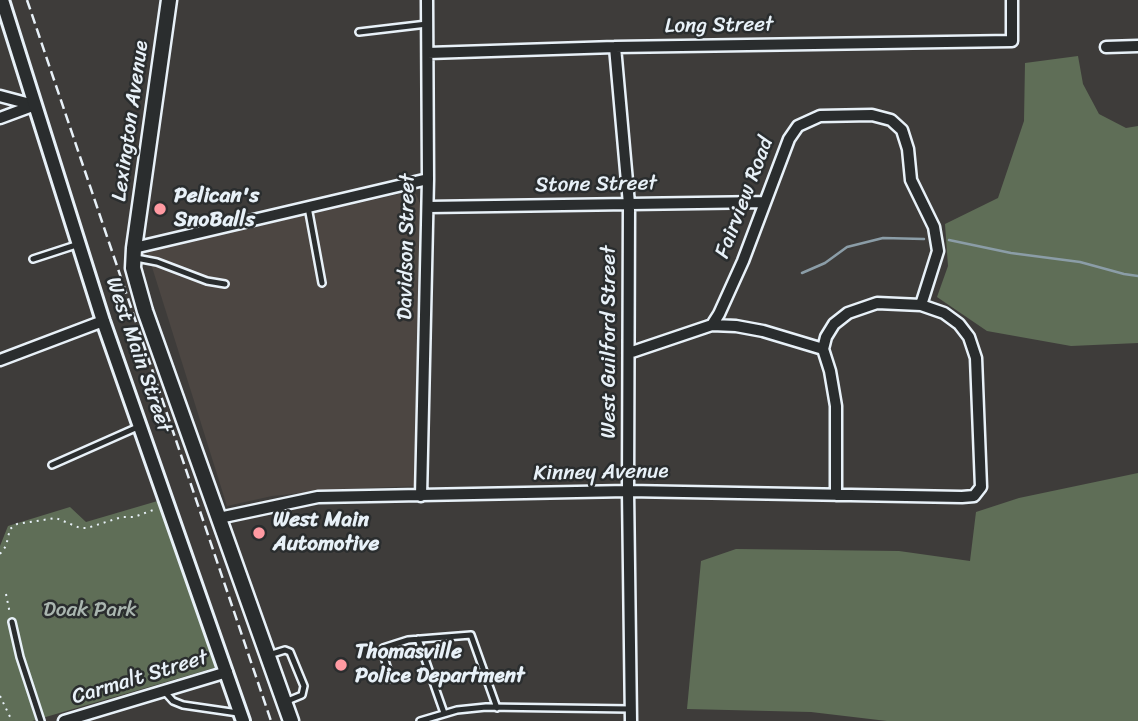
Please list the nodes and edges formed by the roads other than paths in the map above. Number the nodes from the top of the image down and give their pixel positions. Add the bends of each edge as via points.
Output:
1 (2, 0) edge
2 (169, 0) edge
3 (426, 0) edge
4 (1012, 0) edge
5 (427, 24) junction
6 (359, 32) dead end
7 (1138, 46) edge
8 (615, 47) junction
9 (1106, 47) dead end
10 (428, 53) junction
11 (0, 96) edge
12 (35, 105) junction
13 (0, 118) edge
14 (428, 179) junction
15 (765, 202) junction
16 (629, 204) junction
17 (428, 206) junction
18 (308, 207) junction
19 (79, 244) junction
20 (133, 253) junction
21 (33, 259) dead end
22 (322, 283) dead end
23 (226, 284) dead end
24 (921, 304) junction
25 (103, 321) junction
26 (712, 325) junction
27 (824, 349) junction
28 (629, 353) junction
29 (0, 360) edge
30 (140, 426) junction
31 (52, 465) dead end
32 (628, 491) junction
33 (836, 495) junction
34 (421, 496) junction
35 (219, 518) junction
36 (12, 621) road end
37 (418, 639) junction
38 (268, 656) junction
39 (226, 672) junction
40 (391, 679) dead end
41 (164, 691) junction
42 (285, 702) junction
43 (497, 708) junction
44 (631, 709) junction
45 (444, 713) junction
46 (242, 717) edge
47 (41, 721) edge
48 (64, 721) edge
49 (291, 721) edge
50 (420, 721) edge
51 (631, 721) edge

1 - 12 street, West Main Street
2 - 20 main road, Lexington Avenue
3 - 5 street, Davidson Street
4 - 8 street, Long Street via 1012,41
5 - 6 lane
5 - 10 street, Davidson Street
7 - 9 street
8 - 10 street, Long Street
8 - 16 street, West Guilford Street
10 - 14 street, Davidson Street
11 - 12 street
12 - 13 street
12 - 19 street, West Main Street
14 - 17 street, Davidson Street
14 - 18 street
15 - 16 street, Stone Street
15 - 24 street, Fairview Road via 789,139 804,121 859,114 891,120 906,139 911,180 937,238 938,251
15 - 26 street, Fairview Road
16 - 17 street, Stone Street
16 - 28 street, West Guilford Street
17 - 34 street, Davidson Street
18 - 20 street
18 - 22 lane
19 - 21 lane
19 - 25 street, West Main Street
20 - 23 lane
20 - 35 main road, West Main Street via 145,311
24 - 27 street via 877,303 848,313 834,324
24 - 33 street, Kinney Avenue via 959,324 974,347 979,492 962,497
25 - 29 street
25 - 30 street, West Main Street
26 - 27 street via 750,328
26 - 28 street
27 - 33 street via 836,406
28 - 32 street, West Guilford Street
30 - 31 lane
30 - 39 street, West Main Street
32 - 33 street, Kinney Avenue
32 - 34 street, Kinney Avenue
32 - 44 street, West Guilford Street
34 - 35 street, Kinney Avenue via 318,498
35 - 38 main road, West Main Street
36 - 47 lane
37 - 40 lane via 383,648
37 - 43 lane via 471,635
37 - 45 lane
38 - 42 main road, West Main Street
38 - 42 lane via 285,650 294,656 304,691
39 - 41 street, Carmalt Street
39 - 46 street, West Main Street
41 - 46 lane via 183,705
41 - 48 street, Carmalt Street
42 - 49 main road, West Main Street
43 - 44 lane
43 - 45 lane
44 - 51 street, West Guilford Street
45 - 50 lane

